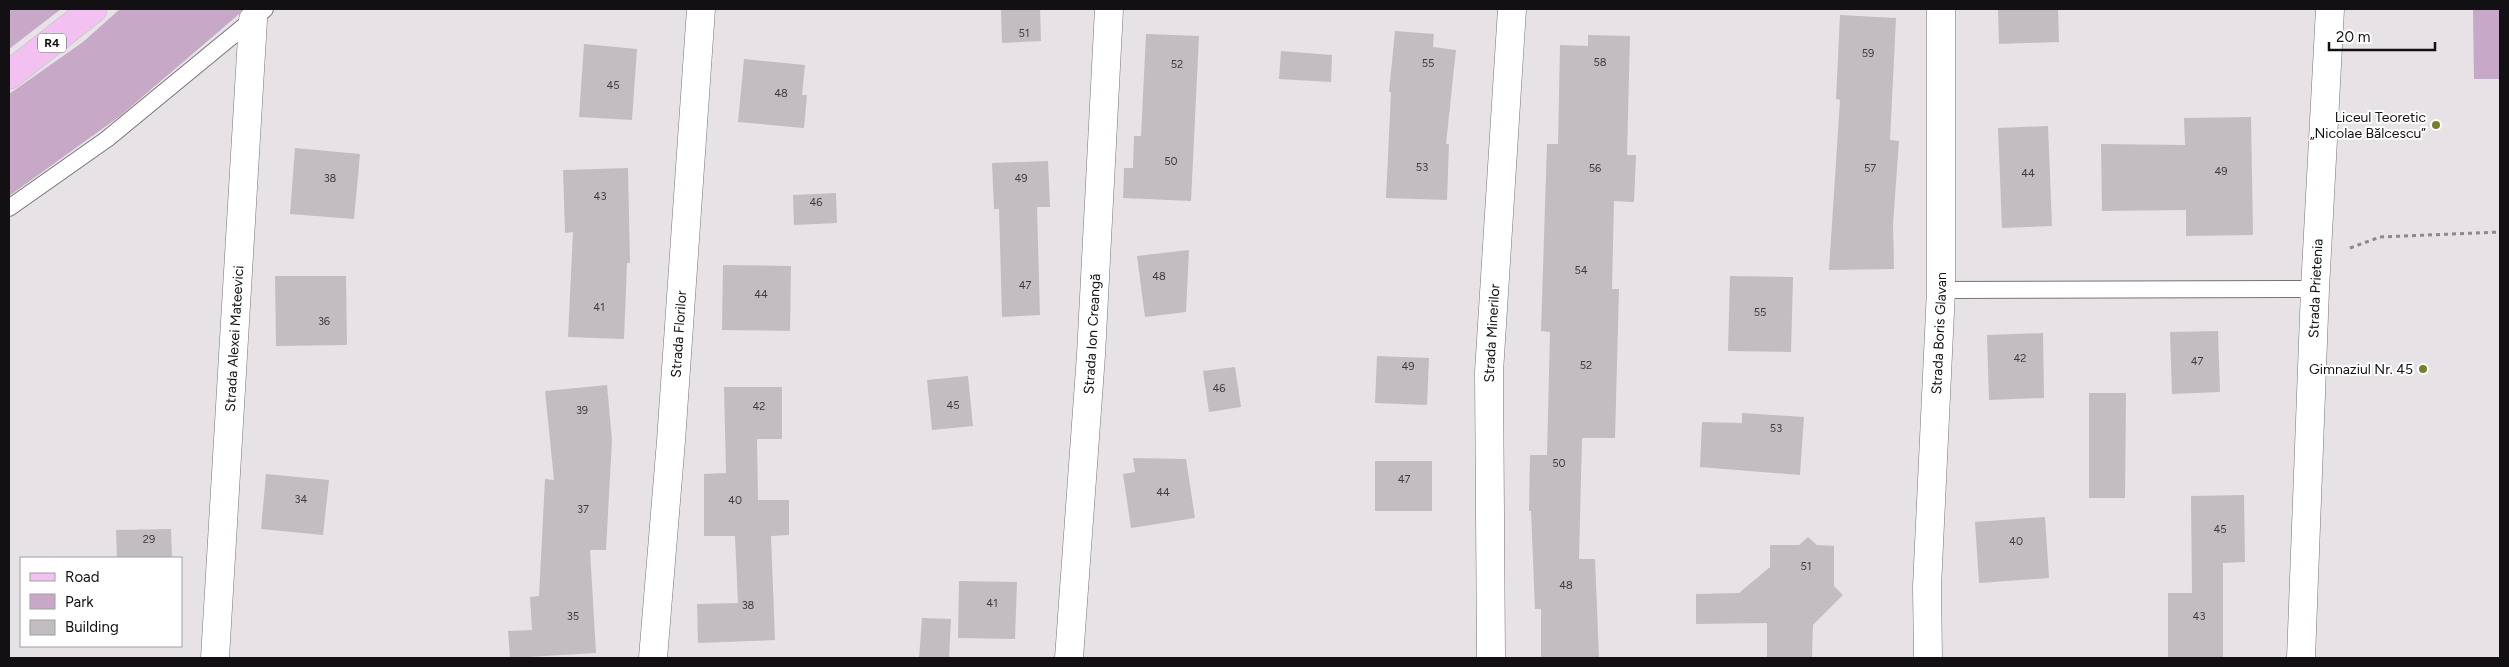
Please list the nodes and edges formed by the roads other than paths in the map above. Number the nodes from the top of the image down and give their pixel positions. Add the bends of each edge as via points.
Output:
1 (94, 9) edge
2 (701, 9) edge
3 (1109, 9) edge
4 (1512, 9) edge
5 (1942, 9) edge
6 (2330, 9) edge
7 (259, 14) edge
8 (9, 75) edge
9 (9, 208) edge
10 (2315, 289) junction
11 (1941, 290) junction
12 (215, 658) edge
13 (653, 658) edge
14 (1069, 658) edge
15 (1491, 658) edge
16 (1928, 658) edge
17 (2301, 658) edge

1 - 8 main road, R4
2 - 13 street, Strada Florilor
3 - 14 street, Strada Ion Creangă via 1091,355
4 - 15 street, Strada Minerilor via 1490,372
5 - 11 street, Strada Boris Glavan
6 - 10 street, Strada Prietenia
7 - 9 lane via 107,139
7 - 12 street, Strada Alexei Mateevici
10 - 11 lane
10 - 17 street, Strada Prietenia
11 - 16 street, Strada Boris Glavan via 1927,587

